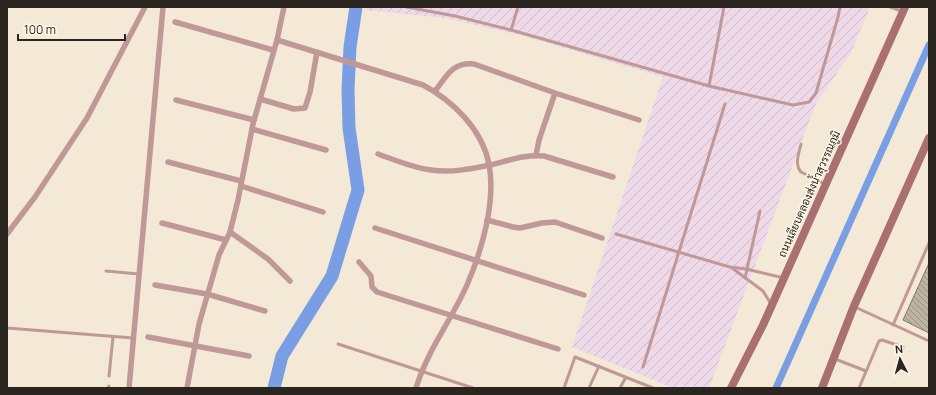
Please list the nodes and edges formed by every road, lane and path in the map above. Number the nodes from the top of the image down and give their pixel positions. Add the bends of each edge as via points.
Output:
1 (145, 7) edge
2 (163, 7) edge
3 (284, 7) edge
4 (406, 7) edge
5 (518, 7) edge
6 (724, 7) edge
7 (840, 7) edge
8 (890, 7) edge
9 (904, 9) edge
10 (175, 22) dead end
11 (511, 30) junction
12 (276, 40) junction
13 (273, 50) junction
14 (316, 52) junction
15 (708, 86) junction
16 (435, 92) junction
17 (555, 93) junction
18 (260, 99) junction
19 (176, 100) dead end
20 (726, 104) dead end
21 (254, 120) junction
22 (639, 120) dead end
23 (252, 129) junction
24 (929, 138) edge
25 (801, 144) dead end
26 (326, 150) dead end
27 (378, 154) dead end
28 (536, 155) junction
29 (168, 162) dead end
30 (489, 165) junction
31 (613, 177) dead end
32 (241, 183) junction
33 (825, 184) junction
34 (760, 211) dead end
35 (323, 212) dead end
36 (487, 220) junction
37 (162, 223) dead end
38 (375, 228) dead end
39 (230, 232) junction
40 (7, 234) edge
41 (616, 234) dead end
42 (602, 238) dead end
43 (226, 240) junction
44 (929, 243) edge
45 (679, 251) junction
46 (476, 261) junction
47 (359, 262) dead end
48 (730, 267) junction
49 (746, 269) junction
50 (106, 271) dead end
51 (139, 274) junction
52 (745, 278) junction
53 (784, 278) junction
54 (290, 281) dead end
55 (155, 285) dead end
56 (207, 294) junction
57 (584, 295) dead end
58 (772, 305) junction
59 (854, 306) junction
60 (266, 311) dead end
61 (451, 315) junction
62 (893, 325) junction
63 (7, 328) edge
64 (148, 336) dead end
65 (113, 337) junction
66 (133, 338) junction
67 (929, 341) edge
68 (338, 344) dead end
69 (195, 346) junction
70 (903, 347) dead end
71 (558, 349) dead end
72 (249, 356) dead end
73 (833, 358) junction
74 (599, 366) junction
75 (643, 367) dead end
76 (866, 370) junction
77 (421, 371) junction
78 (109, 376) dead end
79 (626, 376) junction
80 (129, 388) edge
81 (187, 388) edge
82 (416, 388) edge
83 (473, 388) edge
84 (564, 388) edge
85 (589, 388) edge
86 (620, 388) edge
87 (654, 388) edge
88 (731, 388) edge
89 (822, 388) edge
90 (859, 388) edge

1 - 40 street via 87,118 35,197
2 - 51 street
3 - 12 street
4 - 11 lane
5 - 11 lane
6 - 15 lane
7 - 15 lane via 816,93 809,102 793,105
8 - 9 lane
9 - 33 main road, ถนนเลียบคลองส่งน้ำสุวรรณภูมิ
10 - 13 street
11 - 15 lane
12 - 13 street
12 - 14 street
13 - 18 street
14 - 16 street via 422,85
14 - 18 street via 305,108 294,109
16 - 17 street via 454,67 460,64 474,64
16 - 30 street via 466,120 480,140
17 - 22 street
17 - 28 street
18 - 21 street
19 - 21 street
20 - 45 lane
21 - 23 street
23 - 26 street
23 - 32 street
24 - 59 main road
25 - 33 lane via 798,168
27 - 30 street via 430,170 444,171
28 - 30 street
28 - 31 street
29 - 32 street
30 - 36 street via 490,198
32 - 35 street
32 - 39 street
33 - 53 main road, ถนนเลียบคลองส่งน้ำสุวรรณภูมิ
34 - 49 lane
36 - 42 street via 520,228 555,222
36 - 46 street
37 - 43 street
38 - 46 street
39 - 43 street
39 - 54 street via 268,259
41 - 45 lane
43 - 56 street
44 - 62 lane
45 - 48 lane
45 - 75 lane
46 - 57 street
46 - 61 street via 467,286
47 - 61 street via 370,276 372,287 377,292
48 - 49 lane
48 - 52 lane
49 - 52 lane
49 - 53 lane
50 - 51 lane
51 - 66 street
52 - 58 lane via 763,291
53 - 58 main road, ถนนเลียบคลองส่งน้ำสุวรรณภูมิ
55 - 56 street
56 - 60 street
56 - 69 street
58 - 88 main road, ถนนเลียบคลองส่งน้ำสุวรรณภูมิ
59 - 62 lane
59 - 73 main road
61 - 71 street
61 - 77 street
62 - 67 lane
63 - 65 lane
64 - 69 street
65 - 66 lane
65 - 78 lane
66 - 80 street
68 - 77 lane
69 - 72 street
69 - 81 street
70 - 76 lane via 879,341
73 - 76 lane
73 - 89 main road
74 - 79 lane
74 - 84 lane via 575,357
74 - 85 lane
76 - 90 lane
77 - 82 street
77 - 83 lane
79 - 86 lane
79 - 87 lane

